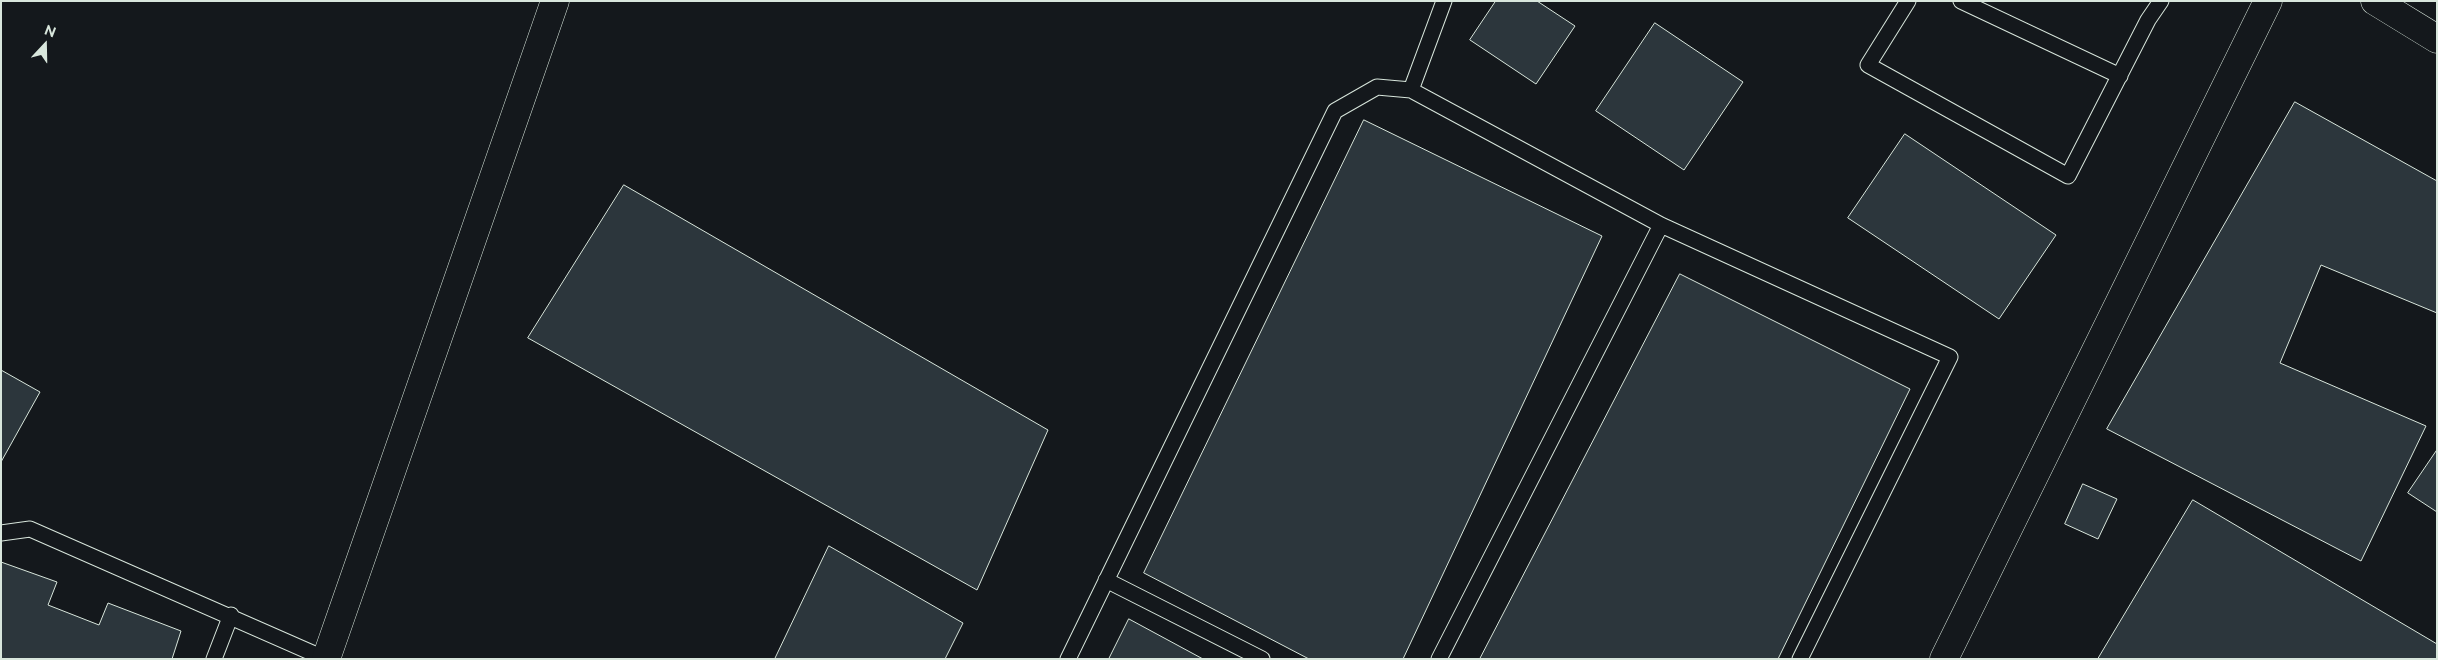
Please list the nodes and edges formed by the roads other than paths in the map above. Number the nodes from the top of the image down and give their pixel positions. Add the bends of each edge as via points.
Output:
1 (555, 1) edge
2 (1444, 1) edge
3 (1908, 1) edge
4 (1961, 1) edge
5 (2161, 1) edge
6 (2268, 1) edge
7 (2375, 1) edge
8 (2437, 39) edge
9 (2120, 76) junction
10 (1411, 90) junction
11 (1660, 225) junction
12 (1, 533) edge
13 (1106, 580) junction
14 (230, 615) junction
15 (214, 659) edge
16 (326, 659) edge
17 (1068, 659) edge
18 (1262, 659) edge
19 (1438, 659) edge
20 (1800, 659) edge
21 (1944, 659) edge

1 - 16 street
2 - 10 lane
3 - 9 lane via 1868,65 2068,176
4 - 9 lane
5 - 9 lane
6 - 21 street
7 - 8 street
10 - 11 lane
10 - 13 lane via 1377,86 1334,111
11 - 19 lane
11 - 20 lane via 1950,357
12 - 14 lane via 30,529
13 - 17 lane
13 - 18 lane
14 - 15 lane
14 - 16 lane

